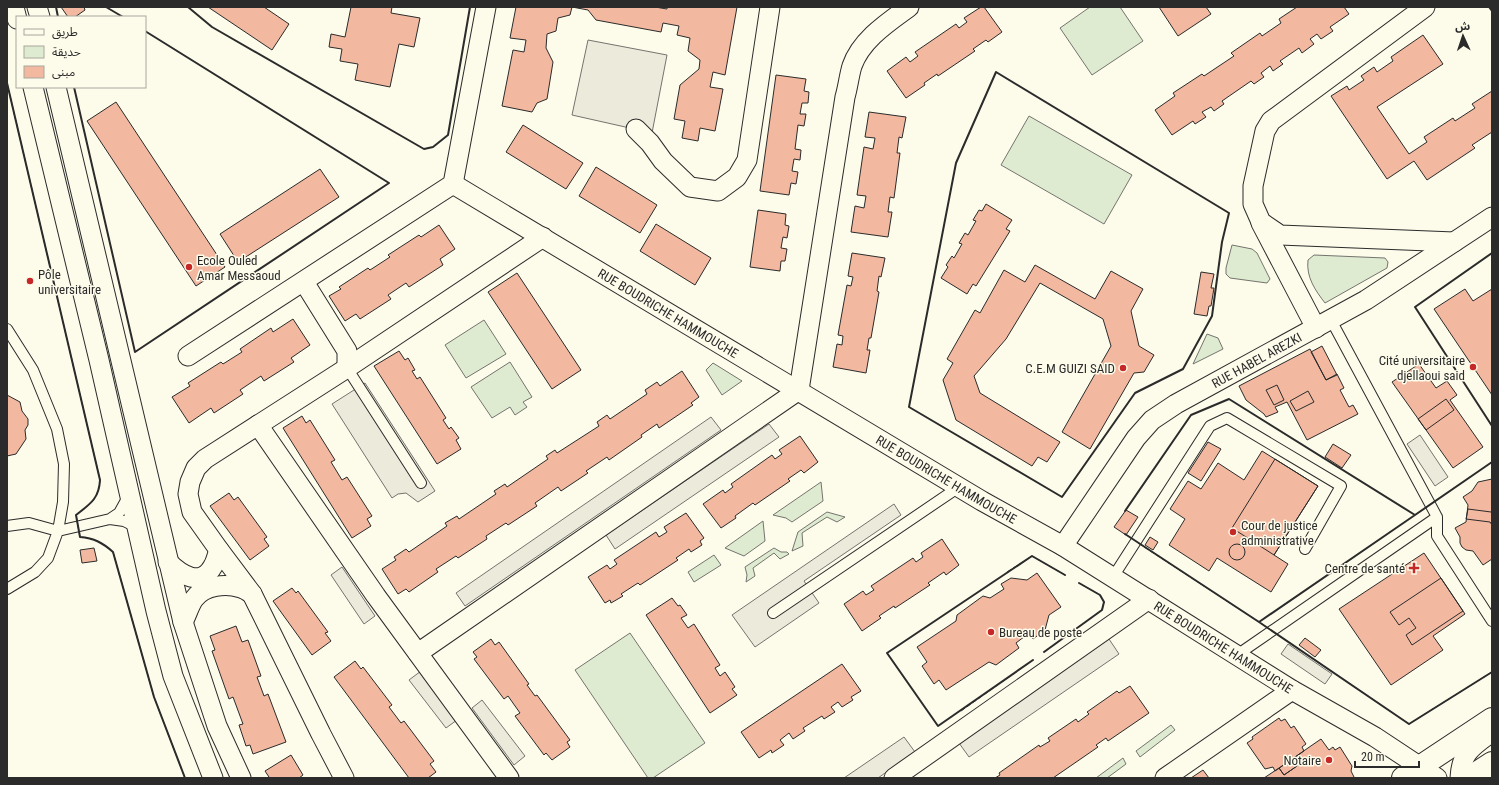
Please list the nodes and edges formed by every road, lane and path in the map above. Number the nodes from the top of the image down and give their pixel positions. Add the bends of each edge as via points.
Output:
1 (486, 7) edge
2 (770, 7) edge
3 (909, 7) edge
4 (1425, 7) edge
5 (33, 88) edge
6 (56, 88) edge
7 (636, 129) dead end
8 (453, 184) junction
9 (1492, 217) edge
10 (1261, 222) junction
11 (543, 237) junction
12 (1454, 242) junction
13 (304, 282) junction
14 (1323, 324) junction
15 (7, 329) edge
16 (188, 356) dead end
17 (347, 368) junction
18 (799, 390) junction
19 (258, 425) junction
20 (421, 483) dead end
21 (959, 487) junction
22 (130, 493) junction
23 (1437, 517) junction
24 (110, 519) junction
25 (7, 526) edge
26 (138, 528) junction
27 (58, 531) junction
28 (1063, 546) junction
29 (1305, 549) dead end
30 (219, 550) junction
31 (168, 562) junction
32 (1114, 577) junction
33 (214, 578) junction
34 (7, 589) edge
35 (252, 594) junction
36 (1149, 599) junction
37 (773, 613) dead end
38 (1492, 621) edge
39 (183, 622) junction
40 (418, 653) junction
41 (1237, 655) junction
42 (1292, 690) junction
43 (1492, 719) edge
44 (1492, 732) edge
45 (1395, 750) junction
46 (1442, 752) junction
47 (1492, 763) edge
48 (1492, 768) edge
49 (1423, 774) edge
50 (898, 777) edge
51 (213, 778) edge
52 (241, 778) edge
53 (344, 778) edge
54 (509, 778) edge
55 (1165, 778) edge
56 (1395, 778) edge
57 (1460, 778) edge
58 (1469, 778) edge
59 (1486, 778) edge

1 - 8 street
2 - 7 street via 747,160 737,177 718,191 690,187 663,161
3 - 18 street via 879,29 865,44 852,66
4 - 10 street via 1271,121 1266,131 1253,186 1253,204
5 - 22 street
6 - 31 street
8 - 11 street, RUE BOUDRICHE HAMMOUCHE
8 - 13 street
9 - 12 street, RUE HABEL AREZKI
10 - 12 street via 1280,235
10 - 14 street
11 - 17 street
11 - 18 street, RUE BOUDRICHE HAMMOUCHE
12 - 14 street, RUE HABEL AREZKI via 1366,300
13 - 16 street
13 - 17 street via 347,350
14 - 23 lane
14 - 28 street, RUE HABEL AREZKI via 1176,404 1152,420 1136,438
15 - 27 lane via 33,370 57,429 64,464 63,502
17 - 19 street
17 - 20 lane
18 - 21 street, RUE BOUDRICHE HAMMOUCHE
18 - 40 street
19 - 30 street via 205,459 196,468 190,482 188,494 192,512
19 - 40 street
21 - 28 street, RUE BOUDRICHE HAMMOUCHE
21 - 37 lane
22 - 24 lane via 119,513
22 - 26 street
23 - 38 lane via 1437,536
23 - 41 lane
24 - 26 lane via 124,521
24 - 27 lane
25 - 27 lane via 29,523
26 - 51 street via 173,676
27 - 34 lane via 48,558 35,572
28 - 32 street, RUE BOUDRICHE HAMMOUCHE
29 - 32 lane via 1341,486 1227,418 1210,426
30 - 33 street
30 - 33 street via 213,566
31 - 33 street via 178,572 194,578
31 - 39 street
32 - 36 street, RUE BOUDRICHE HAMMOUCHE
33 - 35 street
33 - 35 street via 216,586 240,588
33 - 39 street via 194,599
35 - 53 street
36 - 41 street, RUE BOUDRICHE HAMMOUCHE
36 - 50 street
39 - 52 street via 217,726
40 - 54 street
41 - 42 street, RUE BOUDRICHE HAMMOUCHE
42 - 45 street, RUE BOUDRICHE HAMMOUCHE
42 - 55 street
43 - 46 main road
44 - 57 street via 1472,746 1461,764
45 - 46 street via 1415,756
45 - 49 street, RUE BOUDRICHE HAMMOUCHE
45 - 56 street via 1400,765
46 - 49 main road
47 - 58 main road
48 - 59 street

